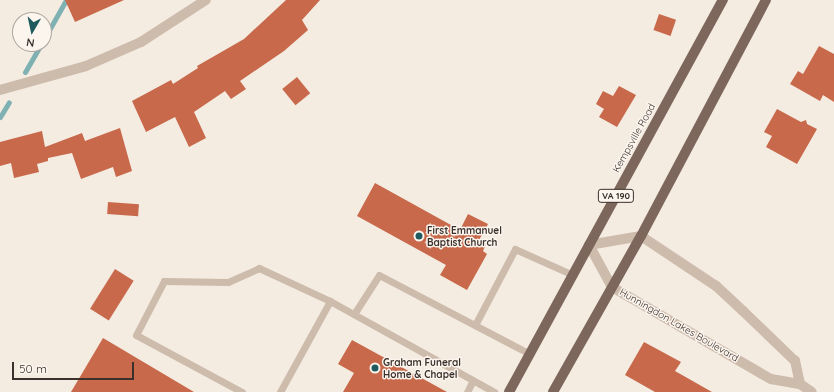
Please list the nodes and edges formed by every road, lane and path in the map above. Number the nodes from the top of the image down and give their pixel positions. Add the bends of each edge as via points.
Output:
1 (206, 0) edge
2 (723, 0) edge
3 (766, 0) edge
4 (0, 90) edge
5 (641, 236) junction
6 (589, 244) junction
7 (573, 275) junction
8 (612, 287) junction
9 (330, 301) junction
10 (354, 314) junction
11 (475, 325) junction
12 (530, 354) junction
13 (473, 380) junction
14 (798, 388) edge
15 (242, 392) edge
16 (280, 392) edge
17 (467, 392) edge
18 (494, 392) edge
19 (509, 392) edge
20 (553, 392) edge
21 (812, 392) edge

1 - 4 street via 141,42 86,66
2 - 6 main road, Kempsville Road / VA 190
3 - 5 main road
5 - 6 street
5 - 8 main road
5 - 14 street via 716,286 795,361
6 - 7 main road, Kempsville Road / VA 190
6 - 8 street, Hunningdon Lakes Boulevard
7 - 11 lane via 516,249
7 - 12 main road, Kempsville Road / VA 190
8 - 14 street, Hunningdon Lakes Boulevard via 771,379
8 - 20 main road
9 - 10 lane
9 - 15 lane via 259,268 228,282 164,281 136,335
9 - 16 lane
10 - 11 lane via 379,275
10 - 13 lane
11 - 12 lane
12 - 19 main road, Kempsville Road / VA 190
13 - 17 lane
13 - 18 lane
14 - 21 street, Hunningdon Lakes Boulevard

